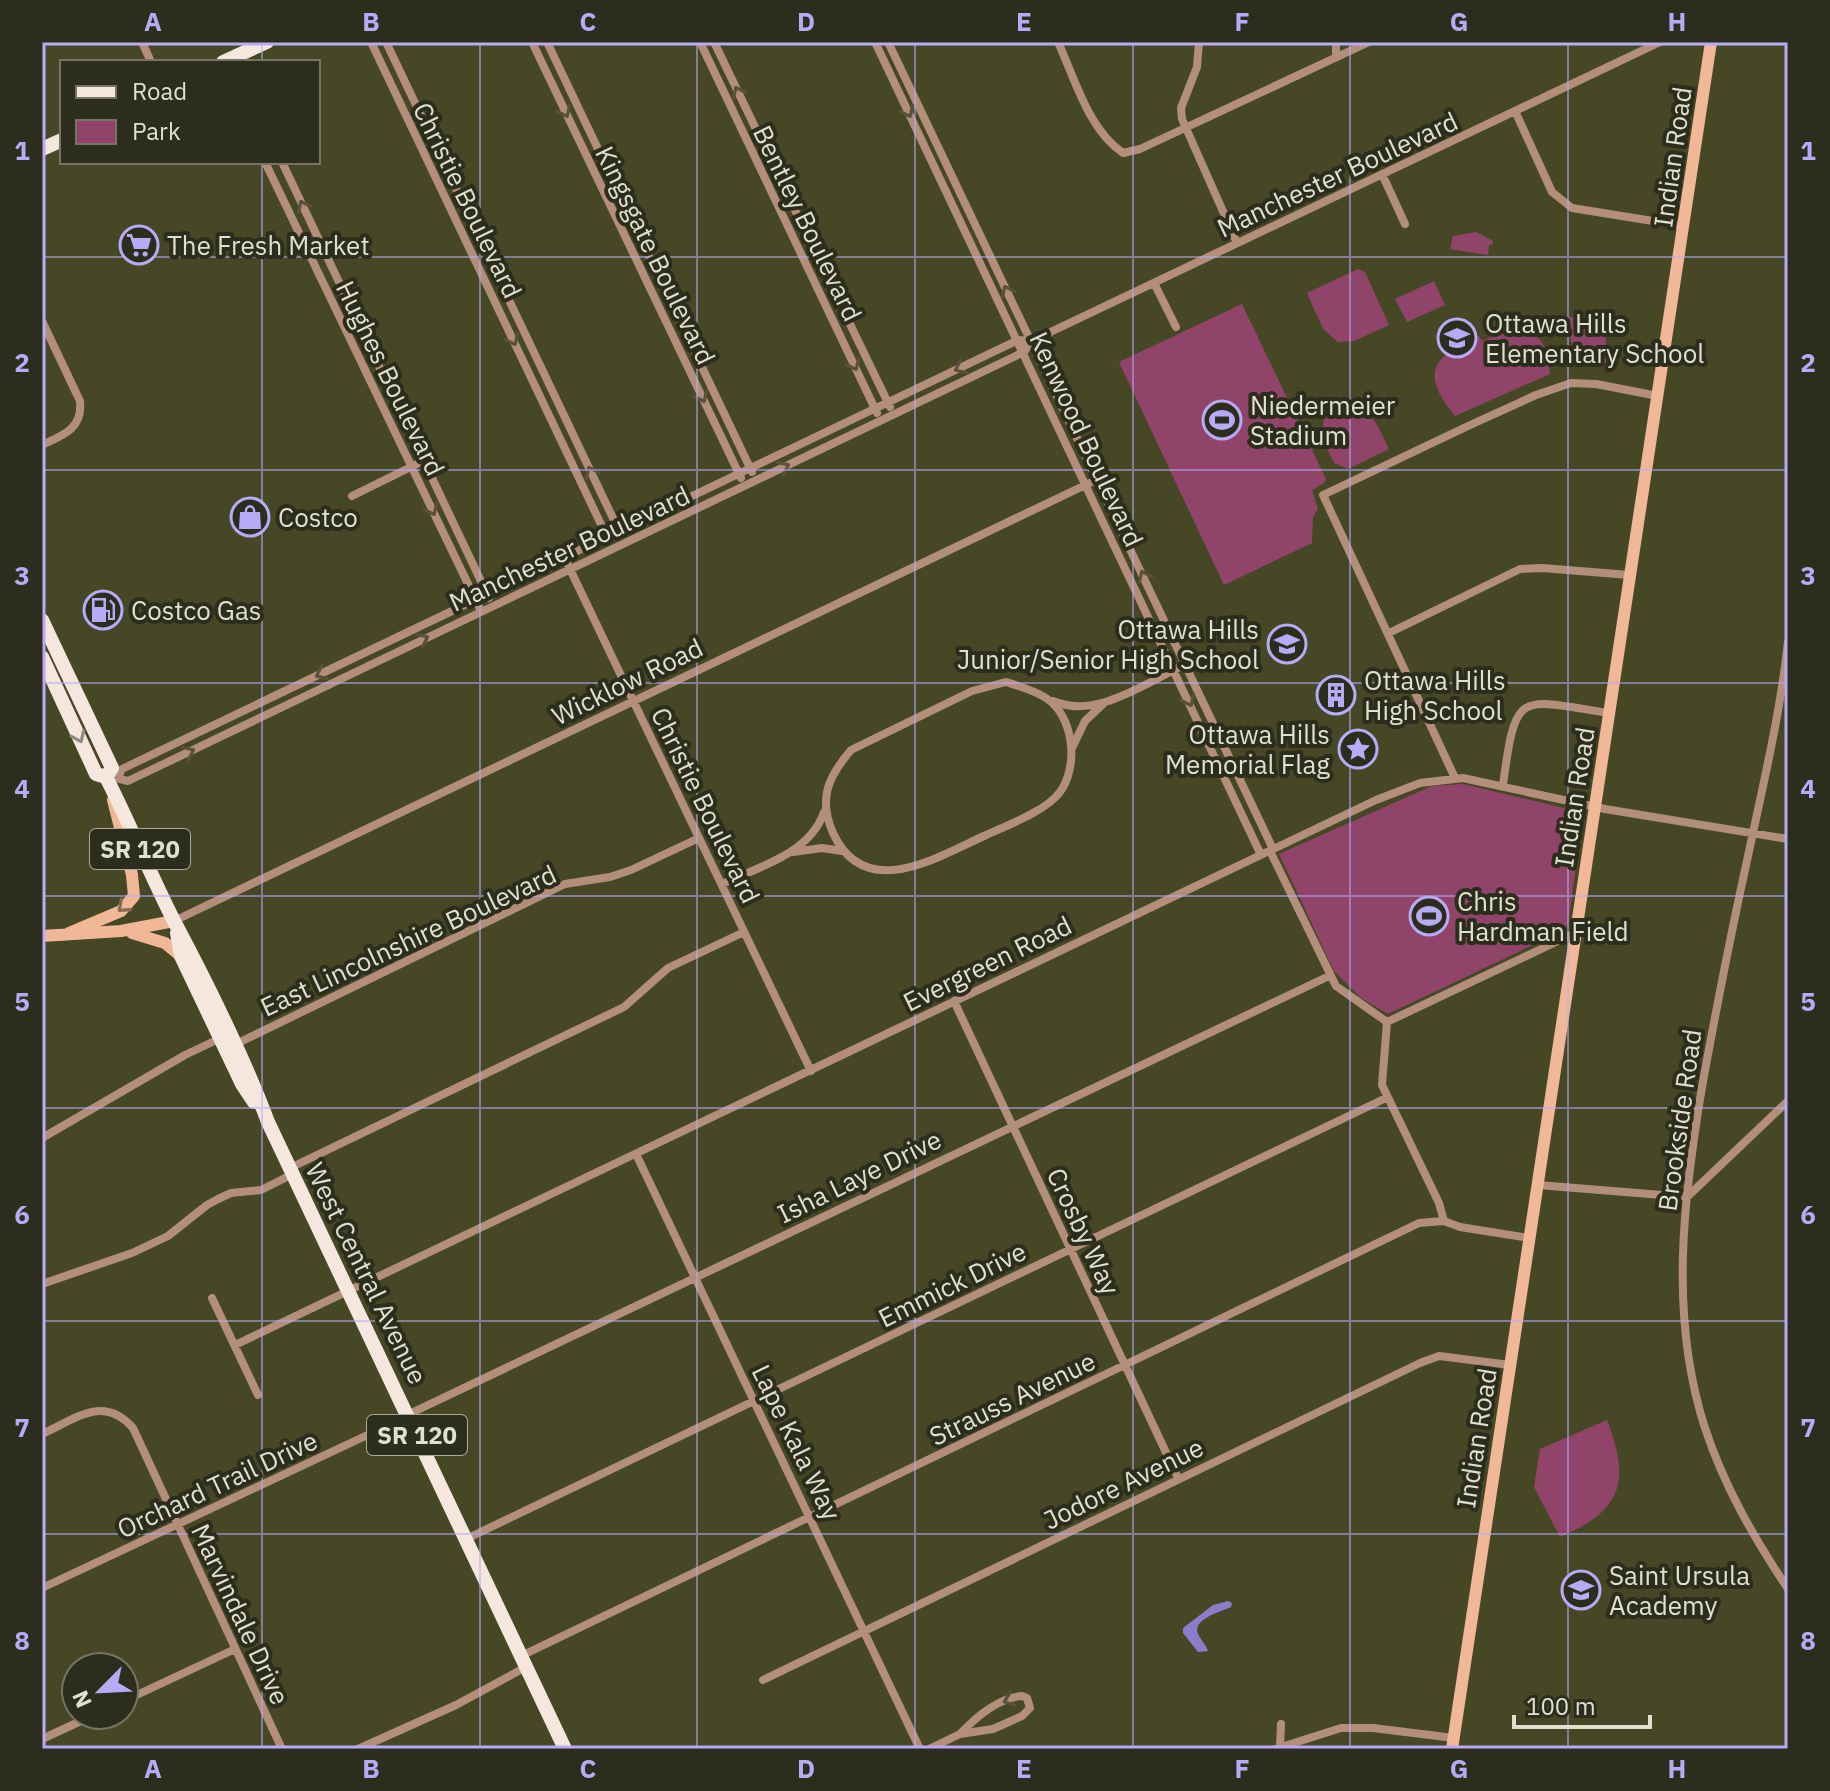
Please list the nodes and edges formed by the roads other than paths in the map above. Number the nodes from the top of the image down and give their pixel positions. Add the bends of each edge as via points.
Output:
1 (267, 42) edge
2 (371, 42) edge
3 (386, 42) edge
4 (532, 42) edge
5 (547, 42) edge
6 (700, 42) edge
7 (714, 42) edge
8 (875, 42) edge
9 (888, 42) edge
10 (1058, 42) edge
11 (1199, 42) edge
12 (1336, 42) edge
13 (1369, 42) edge
14 (1660, 42) edge
15 (1711, 42) edge
16 (1336, 57) junction
17 (232, 60) edge
18 (1515, 111) junction
19 (1184, 128) junction
20 (266, 164) edge
21 (283, 164) edge
22 (1382, 174) junction
23 (1405, 224) dead end
24 (1684, 226) junction
25 (1237, 243) junction
26 (1154, 283) junction
27 (42, 321) edge
28 (1176, 327) dead end
29 (1018, 340) junction
30 (1031, 341) junction
31 (1024, 352) junction
32 (1658, 396) junction
33 (888, 403) junction
34 (875, 409) junction
35 (893, 415) junction
36 (881, 421) junction
37 (42, 445) edge
38 (425, 460) junction
39 (411, 467) junction
40 (750, 468) junction
41 (739, 474) junction
42 (1098, 479) junction
43 (756, 480) junction
44 (1086, 485) junction
45 (744, 486) junction
46 (352, 496) dead end
47 (619, 531) junction
48 (607, 537) junction
49 (625, 543) junction
50 (613, 549) junction
51 (564, 557) junction
52 (570, 569) junction
53 (1629, 575) junction
54 (488, 594) junction
55 (476, 600) junction
56 (493, 606) junction
57 (481, 611) junction
58 (42, 620) edge
59 (1389, 633) junction
60 (42, 640) edge
61 (1788, 642) edge
62 (42, 657) edge
63 (1185, 664) junction
64 (1174, 670) junction
65 (78, 697) junction
66 (1048, 699) junction
67 (633, 700) junction
68 (1106, 701) junction
69 (1609, 713) junction
70 (1072, 749) junction
71 (1455, 778) junction
72 (110, 779) junction
73 (1503, 785) junction
74 (1595, 807) junction
75 (824, 811) junction
76 (1752, 833) junction
77 (699, 838) junction
78 (1788, 839) edge
79 (842, 851) junction
80 (1268, 852) junction
81 (789, 853) junction
82 (722, 884) junction
83 (174, 921) junction
84 (121, 931) junction
85 (744, 932) junction
86 (69, 933) junction
87 (1575, 933) junction
88 (42, 936) edge
89 (181, 956) junction
90 (1329, 976) junction
91 (954, 1001) junction
92 (1387, 1022) junction
93 (228, 1041) junction
94 (811, 1071) junction
95 (1386, 1098) junction
96 (1788, 1101) edge
97 (1013, 1125) junction
98 (42, 1138) edge
99 (636, 1154) junction
100 (291, 1171) junction
101 (1538, 1185) junction
102 (1687, 1197) junction
103 (1444, 1221) junction
104 (1529, 1238) junction
105 (1070, 1249) junction
106 (696, 1277) junction
107 (42, 1284) edge
108 (349, 1292) junction
109 (212, 1298) dead end
110 (235, 1345) junction
111 (1125, 1365) junction
112 (1510, 1365) junction
113 (258, 1395) dead end
114 (755, 1402) junction
115 (408, 1415) junction
116 (42, 1434) edge
117 (1178, 1478) junction
118 (810, 1515) junction
119 (177, 1525) junction
120 (466, 1539) junction
121 (42, 1588) edge
122 (1788, 1589) edge
123 (865, 1632) junction
124 (235, 1649) junction
125 (524, 1661) junction
126 (763, 1680) dead end
127 (140, 1694) edge
128 (1281, 1724) dead end
129 (960, 1734) junction
130 (1453, 1744) edge
131 (1279, 1748) edge
132 (282, 1749) edge
133 (358, 1749) edge
134 (565, 1749) edge
135 (920, 1749) edge
136 (929, 1749) edge

1 - 17 main road
2 -> 48 street, Christie Boulevard
47 -> 3 street, Christie Boulevard
4 -> 41 street, Kingsgate Boulevard
5 - 40 street, Kingsgate Boulevard
6 -> 34 street, Bentley Boulevard
33 -> 7 street, Bentley Boulevard
8 -> 29 street, Kenwood Boulevard
30 -> 9 street, Kenwood Boulevard
10 - 19 street via 1096,125 1123,153
11 - 19 street via 1197,67 1181,108
12 - 16 street
13 - 16 street
14 - 18 street, Manchester Boulevard
15 - 24 street, Indian Road
16 - 19 street
18 - 22 street, Manchester Boulevard
18 - 24 street via 1552,192 1572,208
19 - 25 street
20 - 39 street, Hughes Boulevard
38 -> 21 street, Hughes Boulevard
22 - 23 street
22 - 25 street, Manchester Boulevard
24 - 32 street, Indian Road
25 - 26 street, Manchester Boulevard
26 - 28 street
26 - 30 street, Manchester Boulevard
27 - 37 street via 77,394 81,417 73,429
29 - 30 street, Manchester Boulevard
29 - 31 street, Kenwood Boulevard
29 -> 33 street, Manchester Boulevard
30 - 31 street
30 - 42 street, Kenwood Boulevard
31 - 35 street, Manchester Boulevard
31 - 44 street, Kenwood Boulevard
32 - 53 street, Indian Road
32 - 59 street via 1571,383 1323,495
33 - 34 street, Manchester Boulevard
33 - 35 street, Bentley Boulevard
34 - 36 street, Bentley Boulevard
34 - 40 street, Manchester Boulevard
35 - 36 street, Manchester Boulevard
43 -> 36 street, Manchester Boulevard
38 - 39 street
38 - 54 street, Hughes Boulevard
39 - 46 street
39 -> 55 street, Hughes Boulevard
40 - 41 street, Manchester Boulevard
40 - 43 street, Kingsgate Boulevard
41 - 45 street, Kingsgate Boulevard
41 - 47 street, Manchester Boulevard
42 - 44 street, Wicklow Road
63 -> 42 street, Kenwood Boulevard
43 - 45 street, Manchester Boulevard
44 - 64 street, Kenwood Boulevard
44 - 67 street, Wicklow Road
45 - 49 street, Manchester Boulevard
47 - 48 street, Manchester Boulevard
47 - 49 street, Christie Boulevard
48 - 50 street, Christie Boulevard
48 - 51 street, Manchester Boulevard
49 - 50 street, Manchester Boulevard
50 - 52 street, Manchester Boulevard
51 - 52 street, Christie Boulevard
51 - 54 street, Manchester Boulevard
52 - 56 street, Manchester Boulevard
52 - 67 street, Christie Boulevard
53 - 59 street via 1520,569
53 - 69 street, Indian Road
54 - 55 street, Manchester Boulevard
54 - 56 street, Hughes Boulevard
55 - 57 street, Hughes Boulevard
55 -> 72 street, Manchester Boulevard
56 - 57 street, Manchester Boulevard
72 -> 57 street, Manchester Boulevard via 128,781
58 - 65 main road, West Central Avenue
59 - 71 street
60 - 65 main road via 68,696
61 - 76 street, Brookside Road
62 -> 72 main road, West Central Avenue / SR 120 via 96,774
63 - 64 street
63 - 80 street, Kenwood Boulevard
64 - 68 street
64 -> 80 street, Kenwood Boulevard
65 - 72 main road, West Central Avenue via 112,768
66 - 68 street via 1076,708
66 - 70 street via 1064,723
66 - 75 street via 1016,685 994,683 851,750 831,780
67 - 77 street, Christie Boulevard
67 - 83 street, Wicklow Road
68 - 70 street via 1085,721
69 - 73 street via 1541,703 1525,707 1512,725
69 - 74 street, Indian Road
70 - 79 street via 1060,792 1050,800 924,864 886,871
71 - 73 street, Evergreen Road
71 - 80 street, Evergreen Road via 1402,789
72 - 83 main road, West Central Avenue / SR 120
72 -> 86 street via 134,896 121,911
73 - 74 street, Evergreen Road
74 - 76 street, Evergreen Road
74 - 87 street, Indian Road
75 - 79 street
75 - 81 street via 814,832
76 - 78 street, Evergreen Road
76 - 102 street, Brookside Road via 1720,988
77 - 82 street, Christie Boulevard
77 - 93 street, East Lincolnshire Boulevard via 631,870 565,884
79 - 81 street
80 - 90 street
80 - 91 street, Evergreen Road
81 - 82 street
82 - 85 street, Christie Boulevard
83 - 84 street
83 - 89 main road, West Central Avenue / SR 120
83 - 93 main road, West Central Avenue / SR 120
84 - 86 street
84 - 89 street via 165,943
85 - 94 street, Christie Boulevard
85 - 100 street via 668,968 624,1007
86 - 88 street
87 - 92 street
87 - 101 street, Indian Road
89 - 93 main road, West Central Avenue / SR 120
90 - 92 street
90 - 97 street, Isha Laye Drive
91 - 94 street, Evergreen Road
91 - 97 street, Crosby Way
92 - 95 street via 1382,1085
93 - 98 street, East Lincolnshire Boulevard via 185,1055
93 - 100 main road, West Central Avenue / SR 120 via 242,1084 268,1122
94 - 99 street, Evergreen Road
95 - 103 street
95 - 105 street, Emmick Drive
96 - 102 street
97 - 105 street, Crosby Way
97 - 106 street, Isha Laye Drive
99 - 106 street, Lape Kala Way
99 - 108 street, Evergreen Road
100 - 107 street via 261,1190 218,1199 168,1236 132,1253
100 - 108 main road, West Central Avenue / SR 120
101 - 102 street
101 - 104 street, Indian Road
102 - 122 street, Brookside Road via 1683,1308 1705,1429 1749,1528
103 - 104 street, Strauss Avenue
103 - 111 street, Strauss Avenue via 1419,1223
104 - 112 street, Indian Road
105 - 111 street, Crosby Way
105 - 114 street, Emmick Drive
106 - 114 street, Lape Kala Way
106 - 115 street, Isha Laye Drive
108 - 110 street, Evergreen Road
108 - 115 main road, West Central Avenue / SR 120
109 - 110 street
110 - 113 street
111 - 117 street, Crosby Way
111 - 118 street, Strauss Avenue
112 - 117 street, Jodore Avenue via 1439,1356
112 - 130 street, Indian Road
114 - 118 street, Lape Kala Way
114 - 120 street, Emmick Drive
115 - 119 street, Orchard Trail Drive
115 - 120 main road, West Central Avenue / SR 120
116 - 119 street, Marvindale Drive via 97,1411 117,1413 133,1428
117 - 123 street, Jodore Avenue
118 - 123 street, Lape Kala Way
118 - 125 street, Strauss Avenue
119 - 121 street, Orchard Trail Drive
119 - 124 street, Marvindale Drive
120 - 125 main road, West Central Avenue / SR 120
123 - 126 street, Jodore Avenue
123 - 135 street, Lape Kala Way
124 - 127 street
124 - 132 street, Marvindale Drive
125 - 133 street, Strauss Avenue via 456,1705
125 - 134 main road, West Central Avenue / SR 120
128 - 131 street
129 -> 129 street via 993,1729 1022,1716 1029,1703 1022,1696 1011,1698
129 - 136 street
130 - 131 street via 1373,1728 1341,1728

